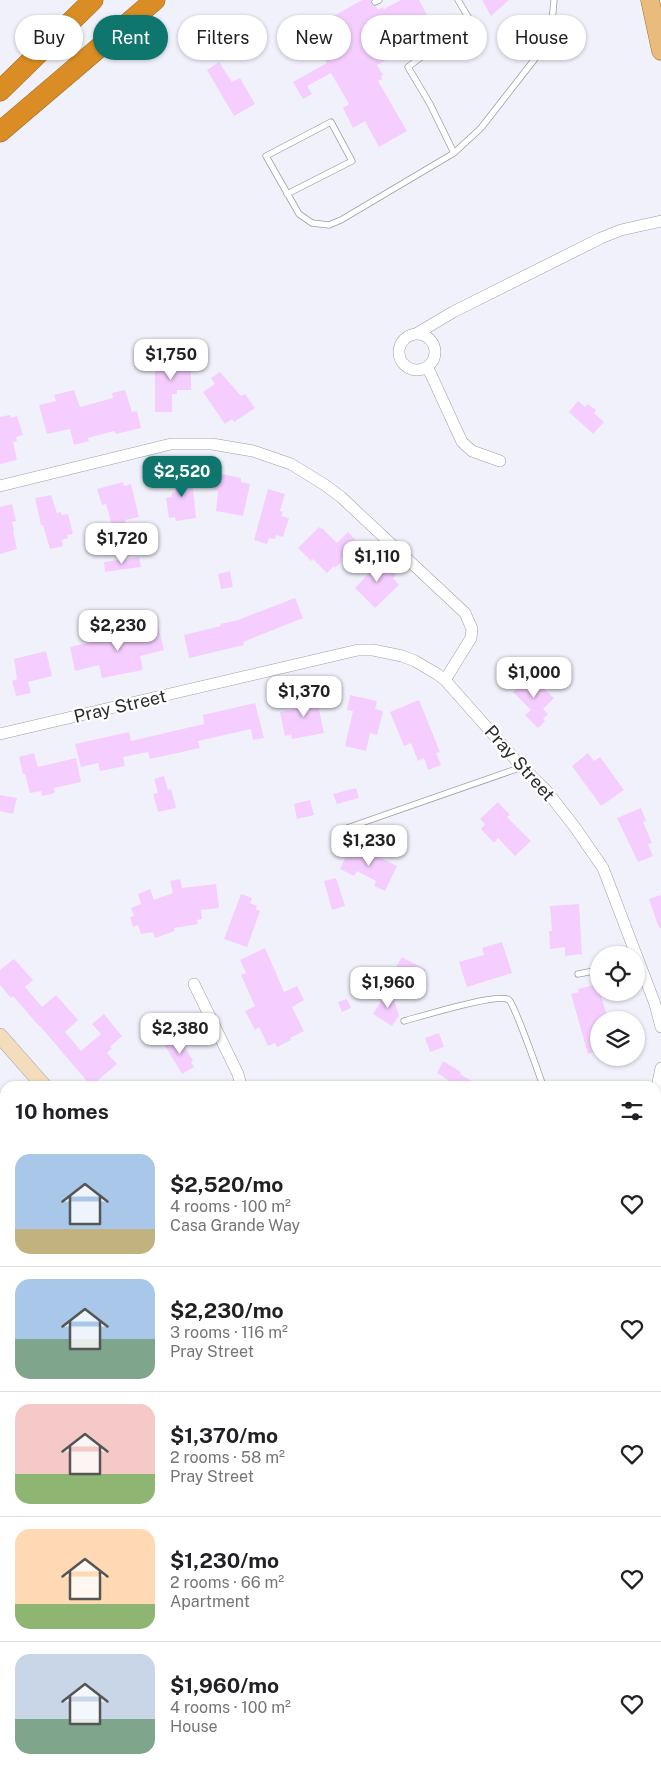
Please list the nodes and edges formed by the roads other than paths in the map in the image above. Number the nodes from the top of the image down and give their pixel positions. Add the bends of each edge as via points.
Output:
1 (93, 0) edge
2 (155, 0) edge
3 (458, 0) edge
4 (554, 0) edge
5 (650, 0) edge
6 (661, 51) edge
7 (0, 91) edge
8 (0, 132) edge
9 (454, 153) junction
10 (287, 194) junction
11 (661, 221) edge
12 (416, 334) junction
13 (428, 368) junction
14 (500, 461) dead end
15 (0, 486) edge
16 (445, 680) junction
17 (0, 734) edge
18 (522, 767) junction
19 (347, 828) dead end
20 (633, 946) edge
21 (590, 972) edge
22 (578, 974) dead end
23 (645, 977) edge
24 (194, 984) dead end
25 (404, 1021) dead end
26 (661, 1027) edge
27 (0, 1036) edge
28 (661, 1068) edge
29 (40, 1081) edge
30 (239, 1081) edge
31 (541, 1081) edge
32 (658, 1081) edge

1 - 7 highway
2 - 8 highway
3 - 9 lane via 470,20 408,67
4 - 9 lane via 552,22 541,51 481,128
5 - 6 main road
9 - 10 lane via 329,224 312,222 299,214
10 - 10 lane via 266,156 332,122 352,161
11 - 12 street via 601,238
12 - 13 street via 427,337 435,346 435,358
12 - 13 street via 401,344 401,362 410,370
13 - 14 street via 462,442 472,451
15 - 16 street via 171,444 233,446 291,464 341,497 465,613 472,629 471,638
16 - 17 street, Pray Street via 429,668 402,656 358,650
16 - 18 street, Pray Street
18 - 19 lane
18 - 20 street, Pray Street via 545,789 603,868
21 - 22 lane
23 - 26 street, Pray Street
24 - 30 street
25 - 31 lane via 488,999 510,1001
27 - 29 street
28 - 32 street

